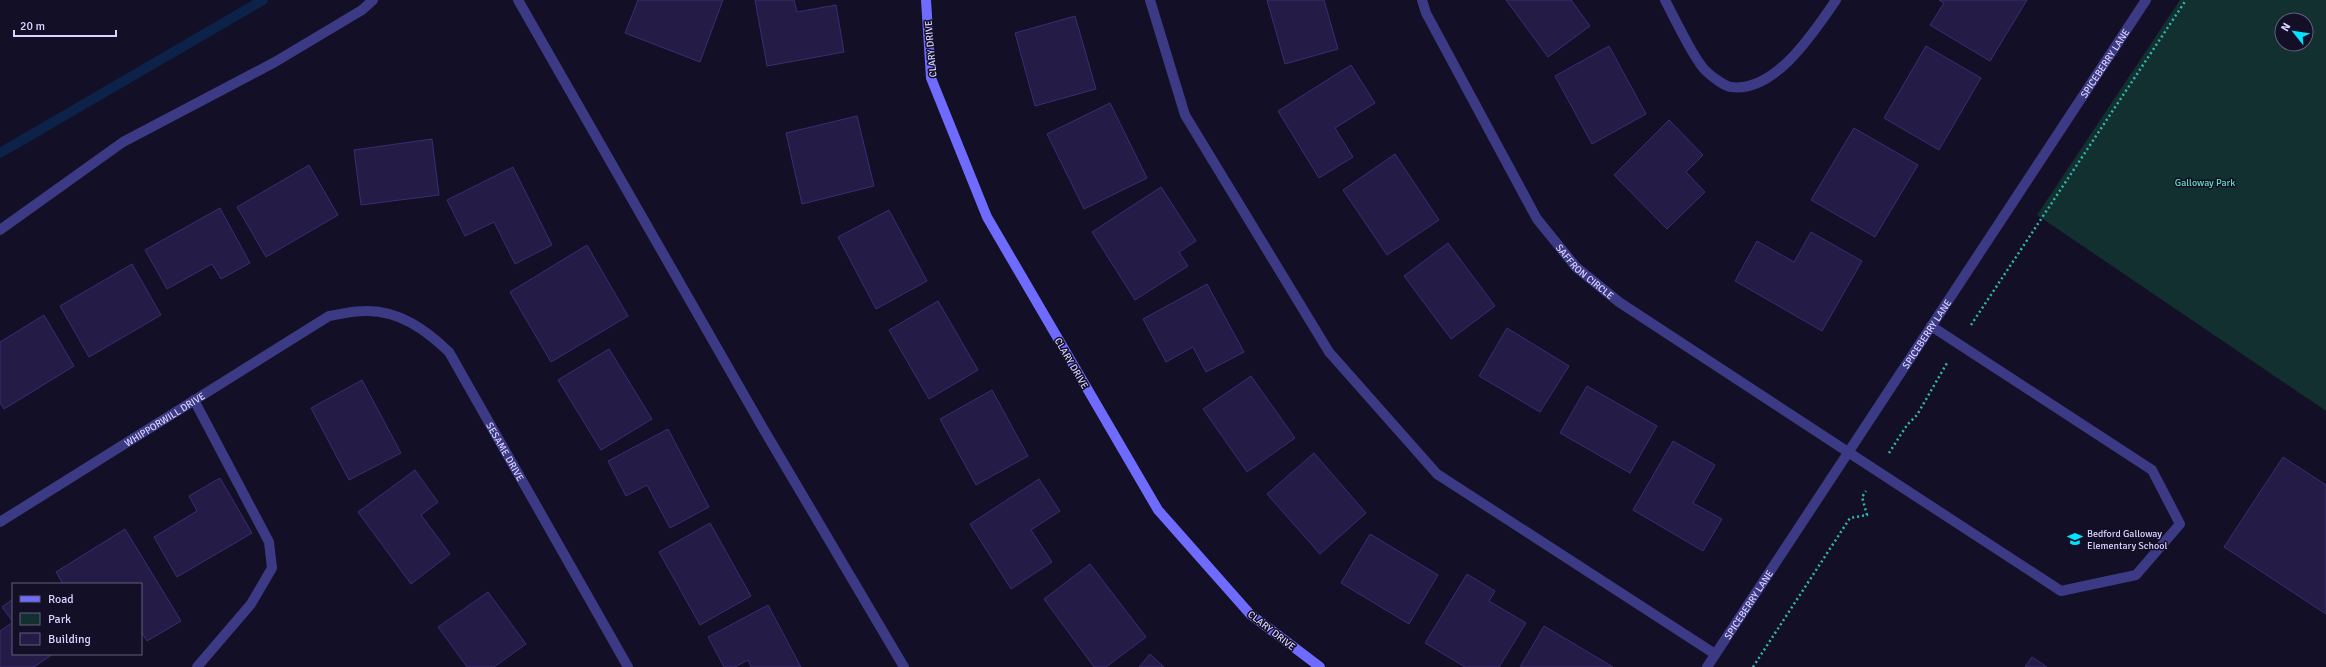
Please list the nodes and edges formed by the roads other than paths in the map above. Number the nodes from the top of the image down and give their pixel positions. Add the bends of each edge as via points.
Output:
1 (373, 0) edge
2 (518, 0) edge
3 (926, 0) edge
4 (1150, 0) edge
5 (1422, 0) edge
6 (1665, 0) edge
7 (1836, 0) edge
8 (2146, 0) edge
9 (0, 230) edge
10 (329, 316) joint
11 (1931, 326) junction
12 (194, 400) junction
13 (1848, 452) junction
14 (0, 522) edge
15 (1715, 654) junction
16 (197, 667) edge
17 (628, 667) edge
18 (904, 667) edge
19 (1320, 667) edge
20 (1706, 667) edge

1 - 9 street via 362,10 275,62 123,142
2 - 18 street via 760,423
3 - 19 street, CLARY DRIVE via 931,78 987,217 1158,510 1250,614
4 - 15 street via 1185,114 1328,352 1437,474
5 - 13 street, SAFFRON CIRCLE via 1426,13 1537,219 1576,267 1619,302
6 - 7 street via 1704,70 1730,87 1754,86 1779,70 1812,36
8 - 11 street, SPICEBERRY LANE
10 - 12 street, WHIPPORWILL DRIVE
10 - 17 street, SESAME DRIVE via 365,311 390,313 427,332 449,352
11 - 13 street, SPICEBERRY LANE
11 - 13 street, SAFFRON CIRCLE via 2152,470 2180,524 2136,575 2061,591
12 - 14 street, WHIPPORWILL DRIVE
12 - 16 street via 269,542 272,568 251,604
13 - 15 street, SPICEBERRY LANE
15 - 20 street, SPICEBERRY LANE

